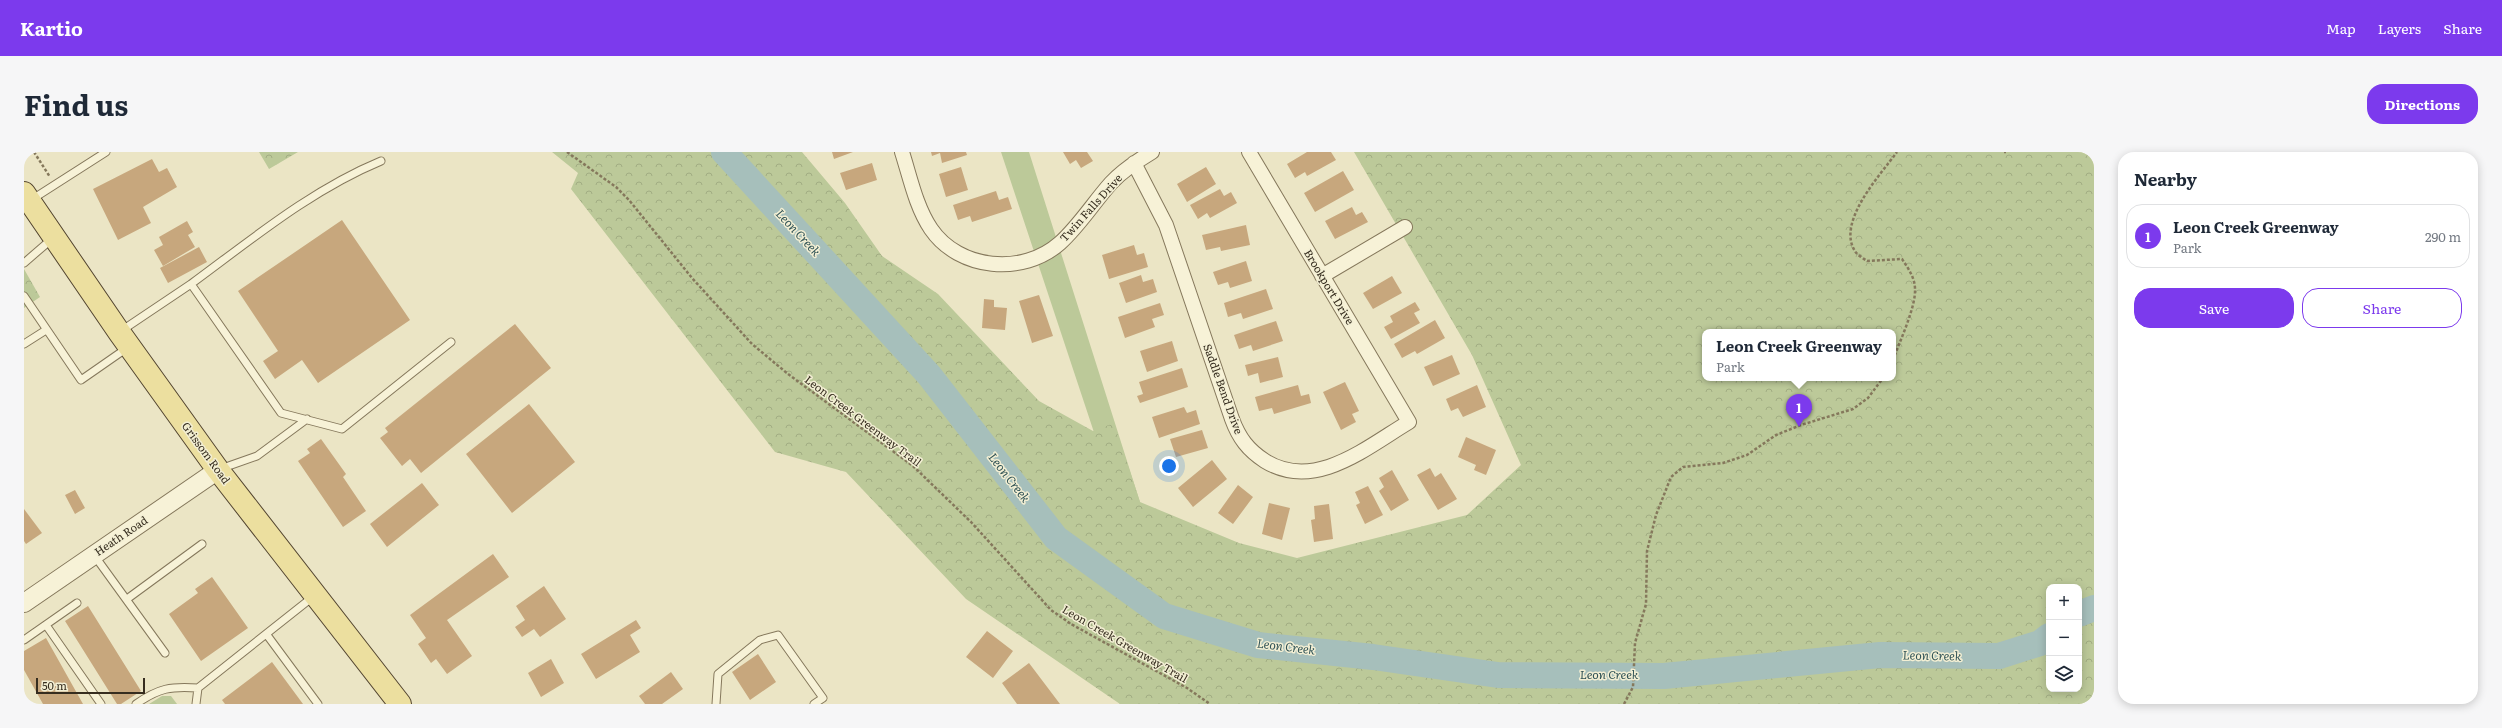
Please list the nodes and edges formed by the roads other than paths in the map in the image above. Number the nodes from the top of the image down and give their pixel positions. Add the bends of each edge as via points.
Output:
1 (106, 152) edge
2 (902, 152) edge
3 (1152, 152) edge
4 (1249, 152) edge
5 (381, 161) dead end
6 (1134, 163) junction
7 (26, 197) edge
8 (1405, 227) dead end
9 (53, 238) junction
10 (24, 263) edge
11 (1322, 276) junction
12 (191, 284) junction
13 (24, 296) edge
14 (46, 330) junction
15 (124, 340) junction
16 (451, 342) dead end
17 (24, 344) edge
18 (307, 419) junction
19 (1409, 422) joint
20 (218, 470) junction
21 (202, 544) dead end
22 (94, 554) junction
23 (316, 595) junction
24 (27, 598) edge
25 (127, 599) junction
26 (77, 603) dead end
27 (46, 625) junction
28 (267, 635) junction
29 (24, 640) edge
30 (165, 653) dead end
31 (198, 688) junction
32 (101, 704) edge
33 (136, 704) edge
34 (196, 704) edge
35 (318, 704) edge
36 (400, 704) edge
37 (716, 704) edge
38 (814, 704) edge

1 - 7 lane via 54,185
2 - 6 street, Twin Falls Drive via 922,212 931,229 956,252 970,259 993,264 1026,262 1048,252 1069,234 1112,182
3 - 6 street, Twin Falls Drive
4 - 11 street, Brookport Drive
5 - 12 lane via 304,201
6 - 19 street, Saddle Bend Drive via 1166,225 1232,419 1243,442 1252,452 1282,469 1293,472 1315,471 1341,462
7 - 9 main road, Grissom Road
8 - 11 street
9 - 10 lane
9 - 15 main road, Grissom Road
11 - 19 street, Brookport Drive
12 - 15 lane
12 - 18 lane via 281,413
13 - 14 lane
14 - 15 lane via 81,380
14 - 17 lane
15 - 20 main road, Grissom Road
16 - 18 lane via 342,429
18 - 20 lane via 256,456
20 - 22 street, Heath Road
20 - 23 main road, Grissom Road
21 - 25 lane
22 - 24 street, Heath Road
22 - 25 lane
23 - 28 lane
23 - 36 main road, Grissom Road
25 - 30 lane
26 - 27 lane
27 - 29 lane
27 - 32 lane
28 - 31 lane
28 - 35 lane
31 - 33 lane via 176,686 153,692
31 - 34 lane
37 - 38 lane via 718,674 760,640 778,635 823,698

